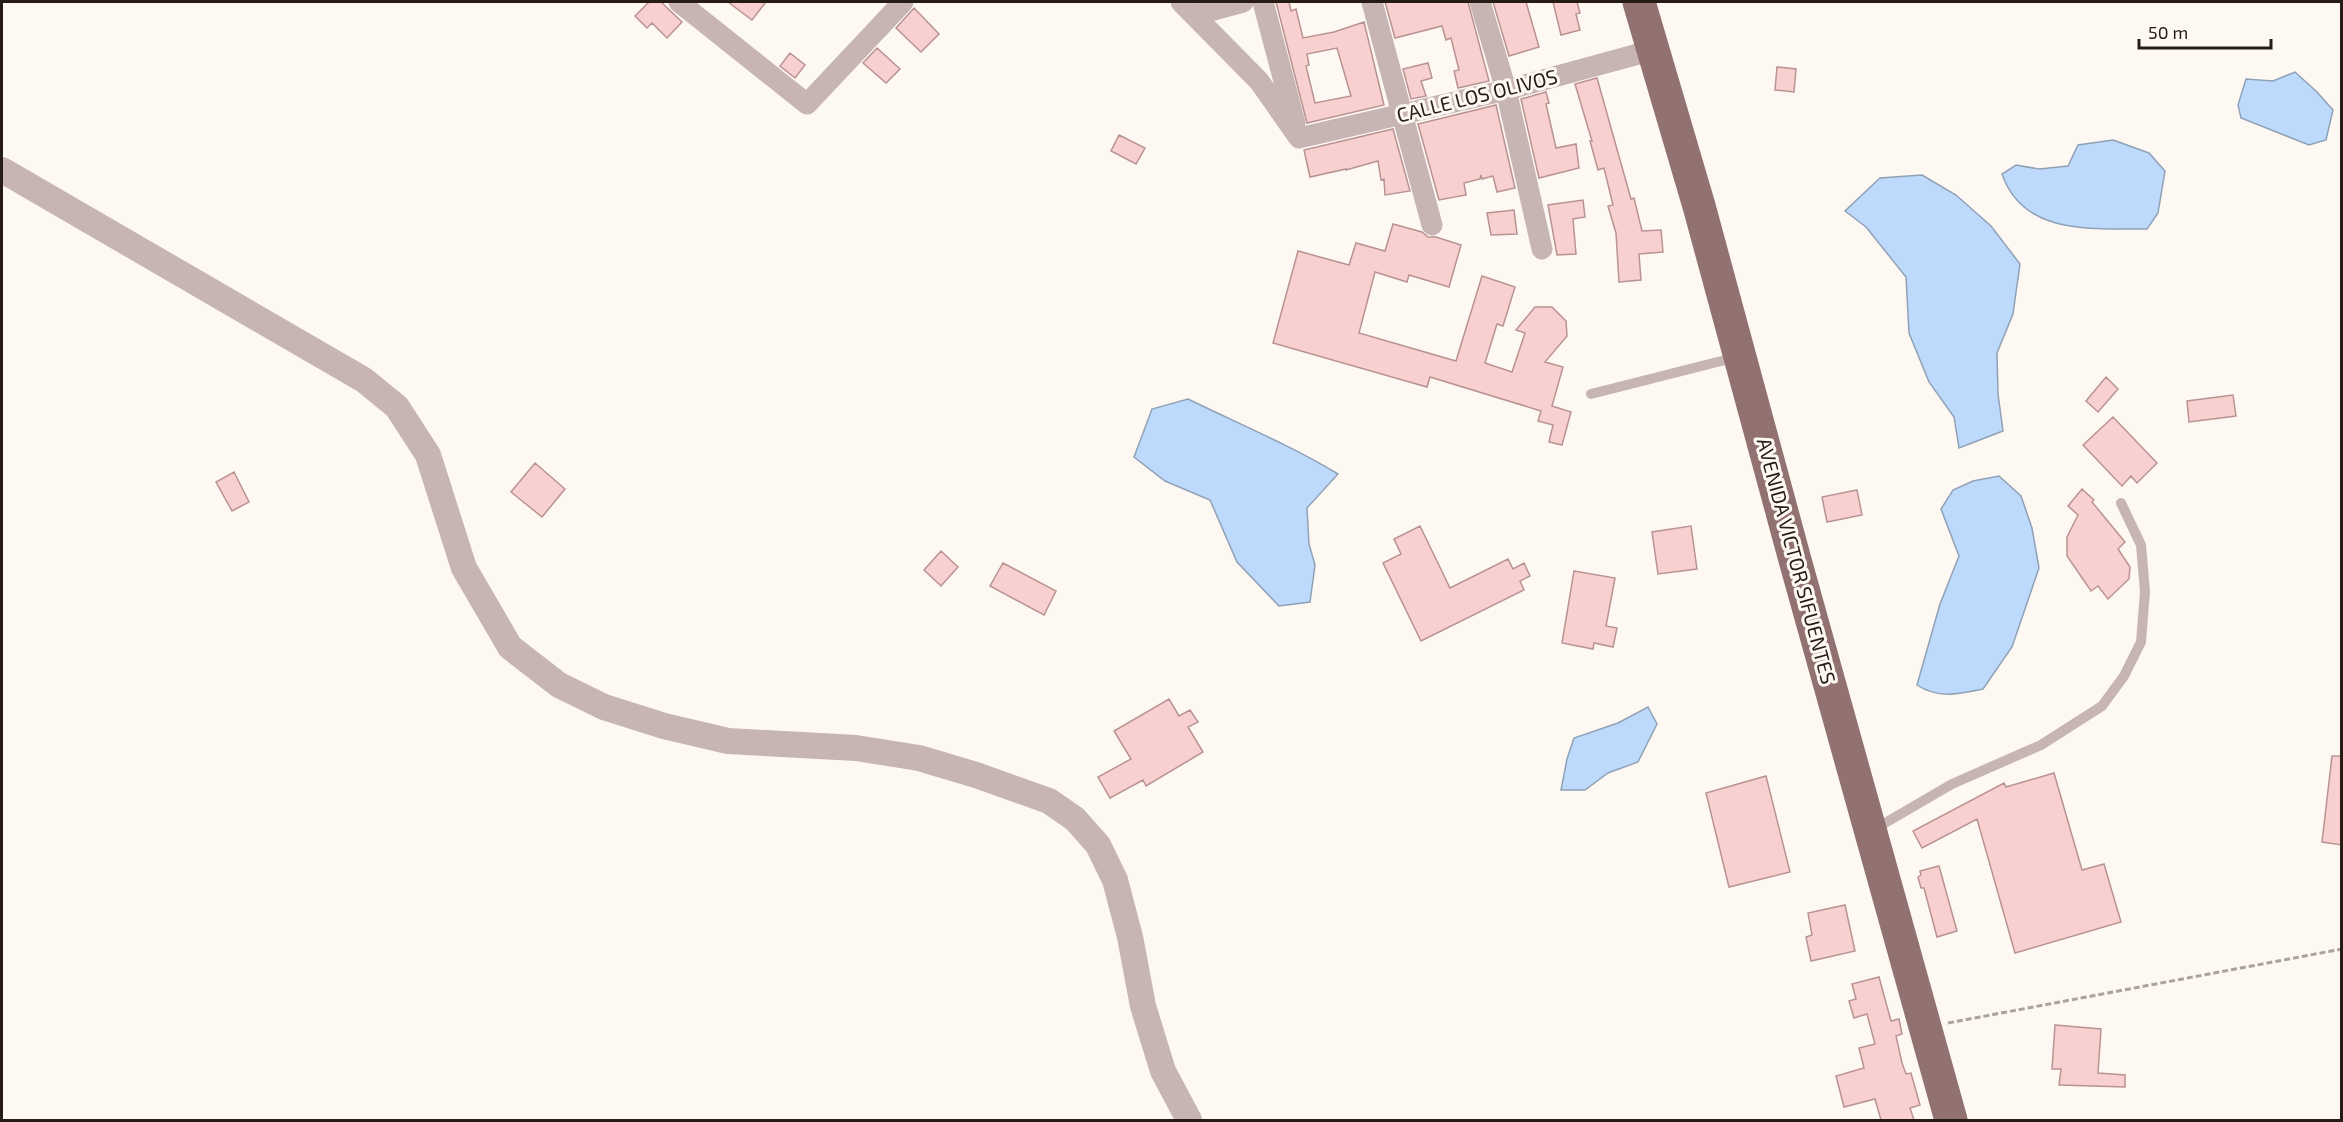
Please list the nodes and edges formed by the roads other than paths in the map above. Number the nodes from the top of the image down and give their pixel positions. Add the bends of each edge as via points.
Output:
1 (679, 2) edge
2 (903, 2) edge
3 (1243, 2) edge
4 (1263, 2) edge
5 (1372, 2) edge
6 (1480, 2) edge
7 (1639, 2) edge
8 (1188, 8) edge
9 (1653, 50) junction
10 (1506, 90) junction
11 (1402, 115) junction
12 (1299, 138) junction
13 (2, 170) edge
14 (1432, 225) dead end
15 (1542, 249) dead end
16 (1741, 356) junction
17 (1591, 394) dead end
18 (2121, 502) dead end
19 (1870, 832) junction
20 (1188, 1120) edge
21 (1951, 1120) edge

1 - 2 street via 807,104
3 - 8 street
4 - 12 street
5 - 11 street
6 - 10 street
7 - 9 highway, AVENIDA VICTOR SIFUENTES
8 - 12 street via 1259,81
9 - 10 street, CALLE LOS OLIVOS
9 - 16 highway, AVENIDA VICTOR SIFUENTES
10 - 11 street, CALLE LOS OLIVOS
10 - 15 street
11 - 12 street, CALLE LOS OLIVOS
11 - 14 street
13 - 20 street via 364,380 397,406 428,455 464,568 498,628 510,647 559,685 604,707 728,741 856,748 920,758 1049,801 1075,819 1098,845 1116,880 1143,1006 1163,1071
16 - 17 lane
16 - 19 highway, AVENIDA VICTOR SIFUENTES
18 - 19 lane via 2141,545 2145,592 2141,642 2124,676 2102,706 2041,745 1952,784
19 - 21 highway, AVENIDA VICTOR SIFUENTES

